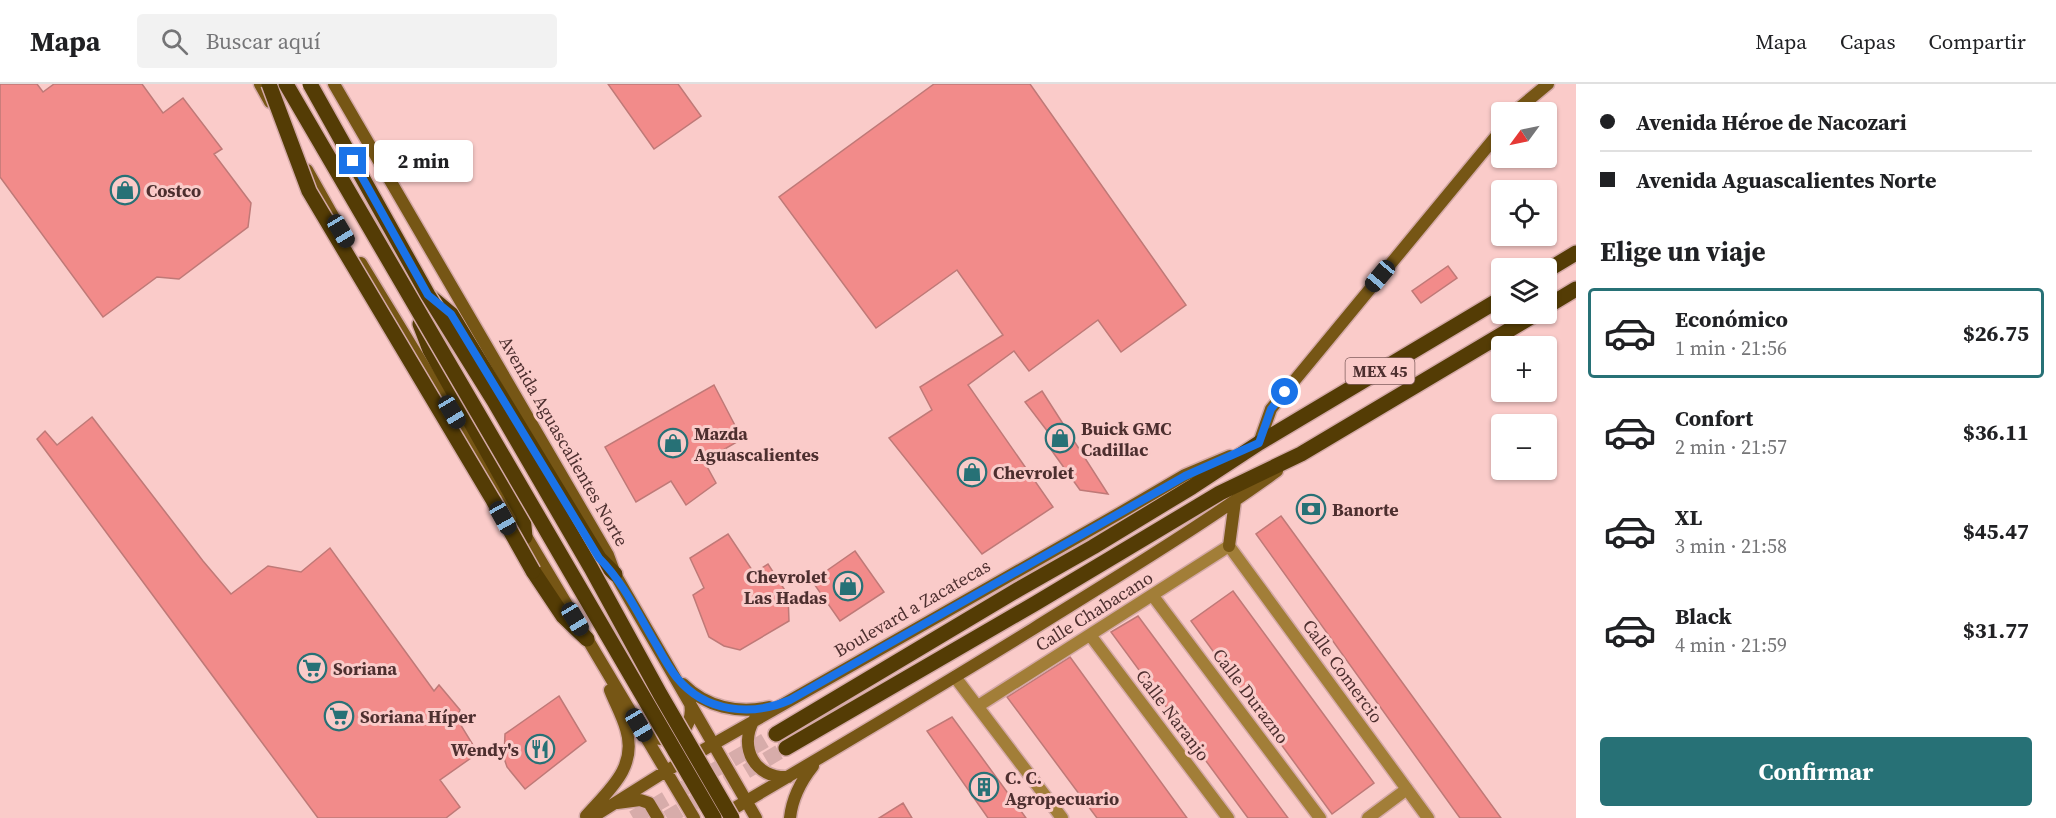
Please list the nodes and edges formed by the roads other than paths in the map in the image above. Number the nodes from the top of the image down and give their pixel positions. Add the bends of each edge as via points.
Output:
1 (260, 84) edge
2 (269, 84) edge
3 (286, 84) edge
4 (310, 84) edge
5 (334, 84) edge
6 (1538, 84) edge
7 (1548, 84) edge
8 (1523, 102) edge
9 (1527, 102) edge
10 (1491, 142) edge
11 (1576, 253) edge
12 (1557, 264) edge
13 (1576, 289) edge
14 (428, 295) junction
15 (1557, 300) edge
16 (412, 304) junction
17 (1491, 305) edge
18 (1519, 324) edge
19 (1259, 443) junction
20 (1301, 454) junction
21 (1235, 501) junction
22 (525, 537) junction
23 (1229, 546) junction
24 (615, 574) junction
25 (1153, 596) junction
26 (1090, 635) junction
27 (587, 639) junction
28 (673, 673) junction
29 (609, 676) junction
30 (955, 677) junction
31 (686, 696) junction
32 (790, 700) junction
33 (975, 703) junction
34 (754, 720) junction
35 (639, 725) junction
36 (776, 734) tunnel mouth
37 (713, 744) junction
38 (786, 748) tunnel mouth
39 (818, 760) junction
40 (666, 771) junction
41 (789, 777) junction
42 (1407, 789) junction
43 (747, 801) junction
44 (615, 803) junction
45 (584, 818) edge
46 (591, 818) edge
47 (658, 818) edge
48 (694, 818) edge
49 (716, 818) edge
50 (732, 818) edge
51 (756, 818) edge
52 (790, 818) edge
53 (1062, 818) edge
54 (1228, 818) edge
55 (1320, 818) edge
56 (1368, 818) edge
57 (1428, 818) edge

1 - 22 main road via 341,231
2 - 27 main road, bridge via 309,190 533,571 563,616
3 - 16 main road, bridge
4 - 14 main road, bridge
5 - 24 main road, Avenida Aguascalientes Norte via 608,555
6 - 8 main road
7 - 9 main road
10 - 19 main road via 1271,409
11 - 12 main road
13 - 15 main road
14 - 24 main road via 451,314 599,558
14 - 50 main road, bridge via 500,411
16 - 22 main road, bridge via 430,350 523,515
16 - 49 main road, bridge
17 - 19 main road, Boulevard a Zacatecas / MEX 45
18 - 20 main road, MEX 45
19 - 32 main road, Boulevard a Zacatecas / MEX 45 via 1185,476
19 - 36 main road, Boulevard a Zacatecas / MEX 45 via 1103,541
20 - 21 main road, MEX 45
20 - 38 main road, MEX 45 via 1220,493
21 - 23 main road
21 - 30 main road, MEX 45
22 - 27 main road
23 - 25 street, Calle Chabacano
23 - 42 street, Calle Comercio
24 - 28 main road, Avenida Aguascalientes Norte
25 - 26 street, Calle Chabacano
25 - 55 street, Calle Durazno
26 - 33 street, Calle Chabacano
26 - 54 street, Calle Naranjo
27 - 29 main road
28 - 31 main road, Avenida Aguascalientes Norte
28 - 32 main road via 696,695 730,709 754,710
29 - 35 main road
29 - 45 main road via 610,691 626,728 628,758 625,769
30 - 33 street
30 - 39 main road, MEX 45
31 - 35 main road via 691,708 690,721 678,736 666,740 653,738
31 - 37 main road, Avenida Aguascalientes Norte
32 - 34 main road, Boulevard a Zacatecas / MEX 45
33 - 53 street
34 - 37 main road, Boulevard a Zacatecas / MEX 45
34 - 41 main road via 747,736 752,760 772,776
35 - 40 main road
37 - 40 main road, Boulevard a Zacatecas / MEX 45
37 - 43 main road, Avenida Aguascalientes Norte
39 - 41 main road, MEX 45
39 - 52 main road via 794,798
40 - 44 main road, Boulevard a Zacatecas / MEX 45
40 - 48 main road
41 - 43 main road, MEX 45
42 - 56 street
42 - 57 street, Calle Comercio
43 - 49 main road, MEX 45
43 - 51 main road, Avenida Aguascalientes Norte
44 - 46 main road, Boulevard a Zacatecas / MEX 45
44 - 47 main road via 649,803

